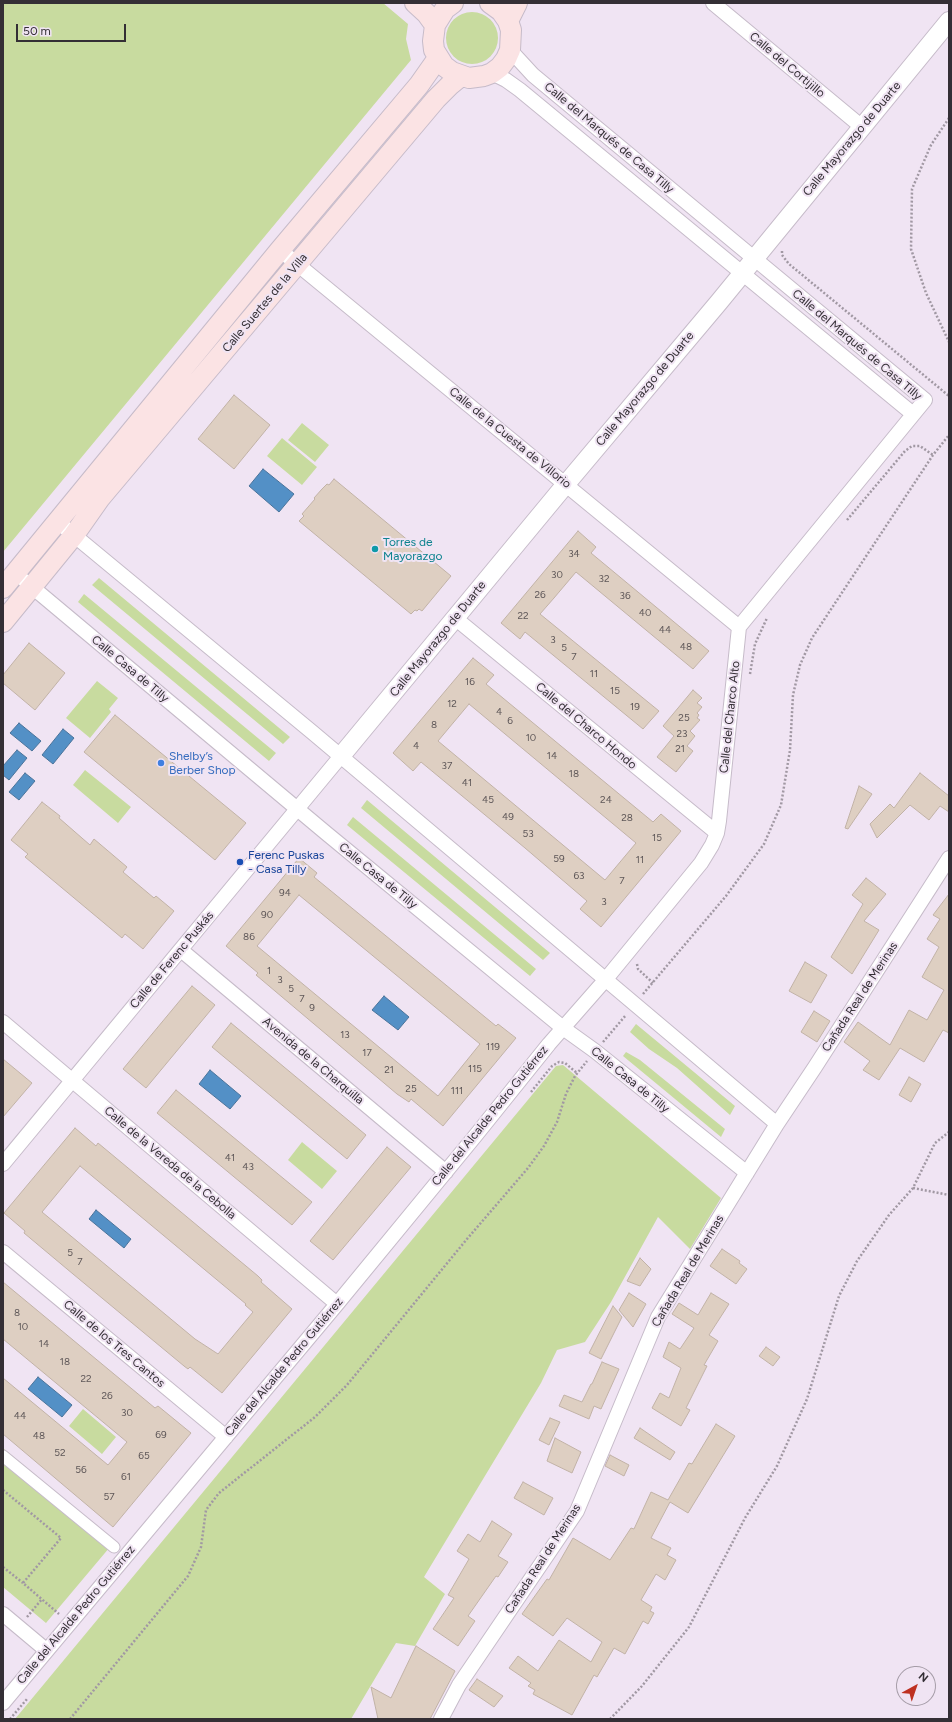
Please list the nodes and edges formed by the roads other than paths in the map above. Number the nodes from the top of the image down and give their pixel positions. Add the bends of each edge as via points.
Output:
1 (414, 3) edge
2 (452, 3) edge
3 (490, 3) edge
4 (517, 3) edge
5 (713, 3) edge
6 (508, 21) junction
7 (949, 21) edge
8 (435, 25) junction
9 (510, 50) junction
10 (438, 58) junction
11 (492, 73) junction
12 (461, 76) junction
13 (862, 127) junction
14 (280, 250) junction
15 (754, 258) junction
16 (297, 264) junction
17 (742, 273) junction
18 (913, 414) junction
19 (566, 484) junction
20 (58, 522) junction
21 (74, 535) junction
22 (9, 580) edge
23 (32, 587) junction
24 (455, 618) junction
25 (3, 622) edge
26 (739, 627) junction
27 (341, 756) junction
28 (297, 809) junction
29 (717, 833) junction
30 (949, 858) edge
31 (181, 950) junction
32 (606, 979) junction
33 (3, 1022) edge
34 (563, 1028) junction
35 (72, 1080) junction
36 (777, 1124) junction
37 (3, 1164) edge
38 (446, 1172) junction
39 (747, 1173) junction
40 (3, 1252) edge
41 (337, 1304) junction
42 (226, 1437) junction
43 (3, 1456) edge
44 (114, 1547) dead end
45 (3, 1614) edge
46 (46, 1650) junction
47 (3, 1703) edge
48 (441, 1719) edge

1 - 8 main road
2 - 8 main road via 439,16
3 - 6 main road via 501,11
4 - 6 main road
5 - 13 street, Calle del Cortijillo
6 - 9 main road via 512,40
7 - 13 street, Calle Mayorazgo de Duarte
8 - 10 main road via 433,42
9 - 11 main road via 503,63
9 - 15 street, Calle del Marqués de Casa Tilly via 533,75
10 - 12 main road via 444,66
10 - 14 main road, Calle Suertes de la Villa via 419,85
11 - 12 main road via 477,78
11 - 17 street, Calle del Marqués de Casa Tilly via 520,90
12 - 16 main road, Calle Suertes de la Villa via 436,99
13 - 15 street, Calle Mayorazgo de Duarte
14 - 16 street, Calle de la Cuesta de Villorio
14 - 20 main road, Calle Suertes de la Villa
15 - 17 street, Calle Mayorazgo de Duarte
15 - 18 street, Calle del Marqués de Casa Tilly via 925,400
16 - 19 street, Calle de la Cuesta de Villorio
16 - 21 main road, Calle Suertes de la Villa via 100,498
17 - 18 street, Calle del Marqués de Casa Tilly
17 - 19 street, Calle Mayorazgo de Duarte
18 - 26 street
19 - 24 street, Calle Mayorazgo de Duarte
19 - 26 street, Calle de la Cuesta de Villorio
20 - 21 street
20 - 22 main road, Calle Suertes de la Villa
21 - 23 main road, Calle Suertes de la Villa
21 - 27 street
22 - 23 street, Calle Casa de Tilly
23 - 25 main road, Calle Suertes de la Villa
23 - 28 street, Calle Casa de Tilly
24 - 27 street, Calle Mayorazgo de Duarte
24 - 29 street, Calle del Charco Hondo
26 - 29 street, Calle del Charco Alto
27 - 28 street, Calle de Ferenc Puskás
27 - 32 street
28 - 31 street, Calle de Ferenc Puskás
28 - 34 street, Calle Casa de Tilly
29 - 32 street, Calle del Charco Alto via 701,863
30 - 36 street, Cañada Real de Merinas
31 - 35 street, Calle de Ferenc Puskás
31 - 38 street, Avenida de la Charquilla
32 - 34 street, Calle del Charco Alto
32 - 36 street
33 - 35 street, Calle de la Vereda de la Cebolla
34 - 38 street, Calle del Alcalde Pedro Gutiérrez
34 - 39 street, Calle Casa de Tilly
35 - 37 street, Calle de Ferenc Puskás
35 - 41 street, Calle de la Vereda de la Cebolla
36 - 39 street, Cañada Real de Merinas
38 - 41 street, Calle del Alcalde Pedro Gutiérrez
39 - 48 street, Cañada Real de Merinas via 658,1317 577,1511 459,1685
40 - 42 street, Calle de los Tres Cantos
41 - 42 street, Calle del Alcalde Pedro Gutiérrez
42 - 46 street, Calle del Alcalde Pedro Gutiérrez
43 - 44 street
45 - 46 street
46 - 47 street, Calle del Alcalde Pedro Gutiérrez

